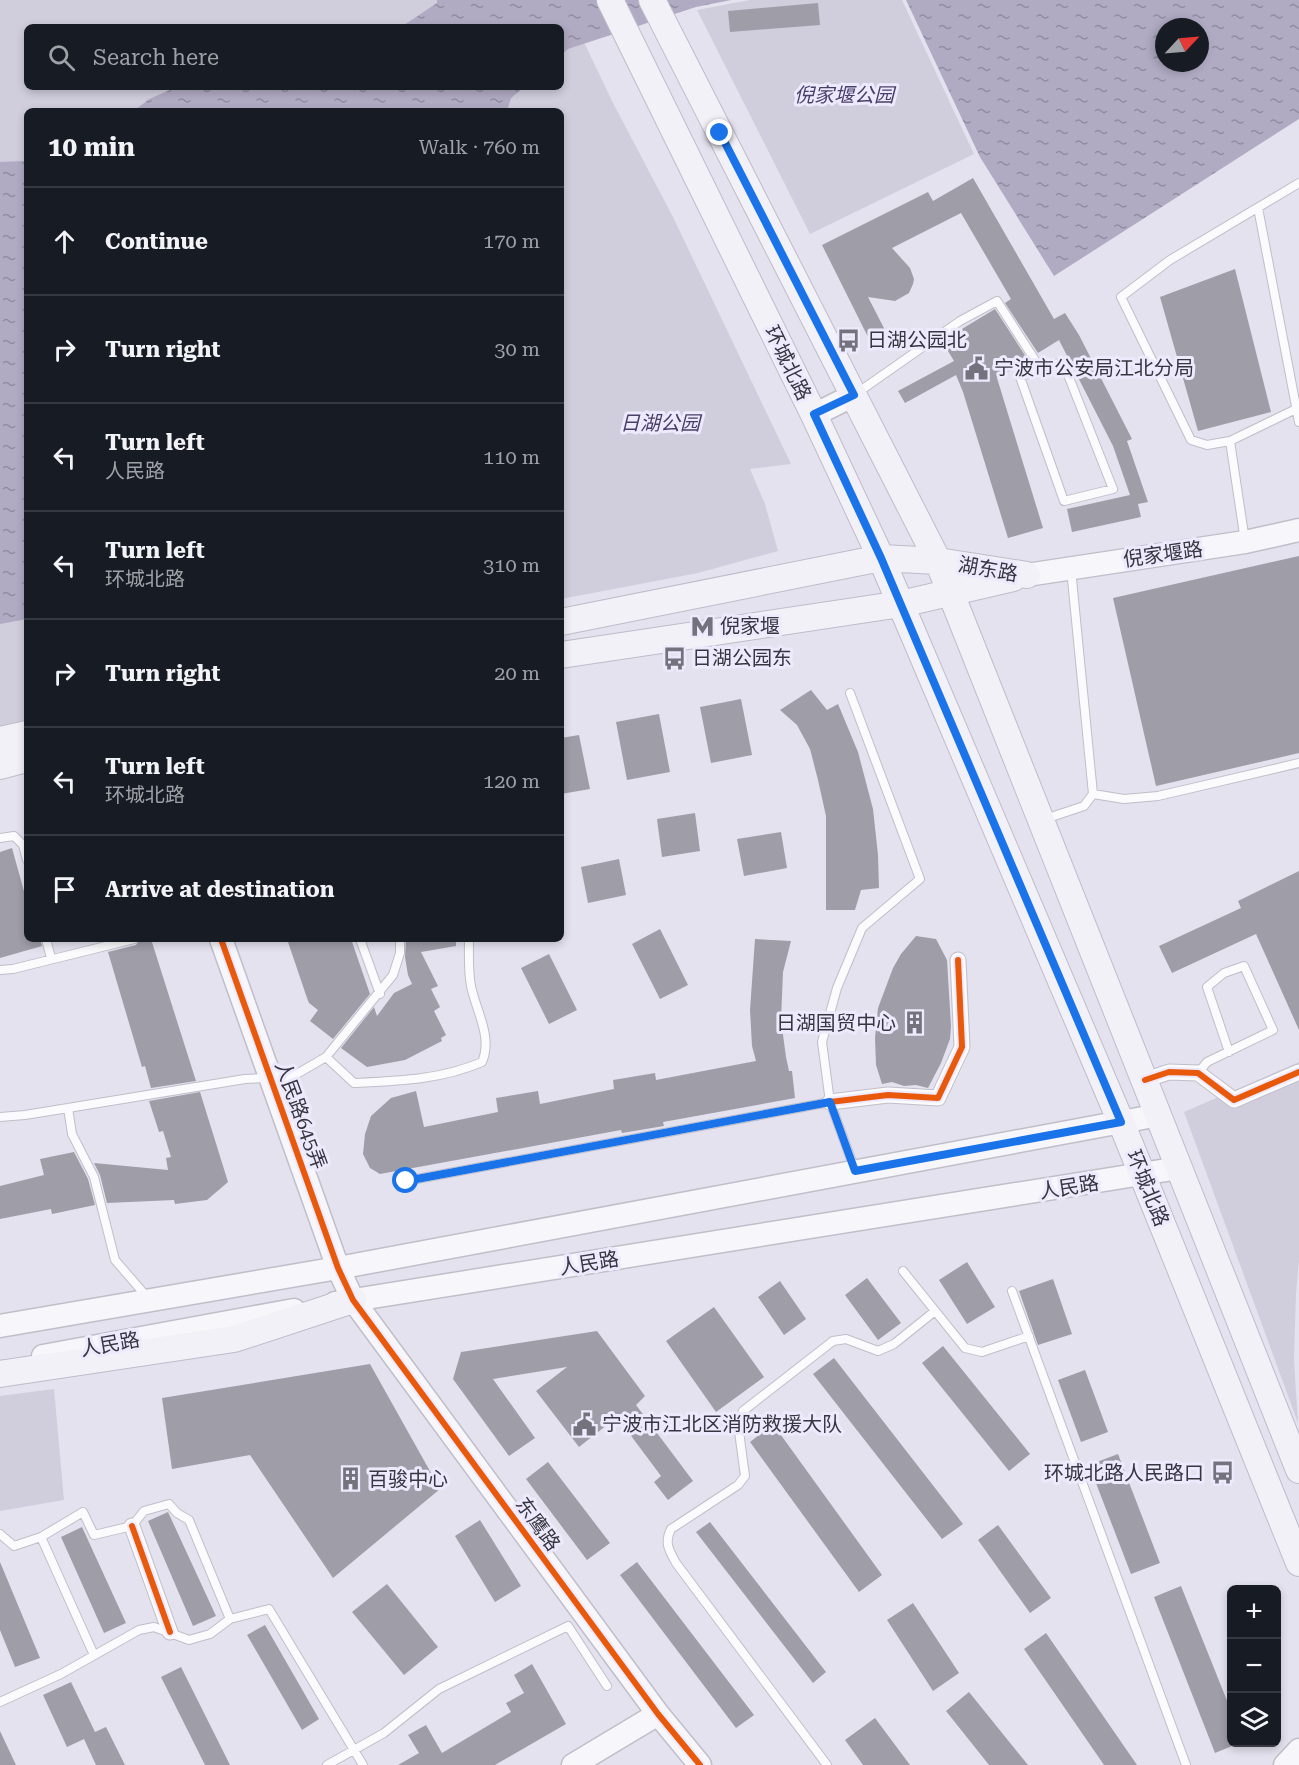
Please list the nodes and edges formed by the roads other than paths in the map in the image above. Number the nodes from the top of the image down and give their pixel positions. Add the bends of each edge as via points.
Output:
1 (610, 0) edge
2 (652, 0) edge
3 (1299, 183) edge
4 (1258, 208) junction
5 (1040, 368) junction
6 (854, 395) junction
7 (1296, 409) junction
8 (814, 414) junction
9 (1299, 423) edge
10 (1230, 441) junction
11 (1299, 530) edge
12 (1245, 542) junction
13 (881, 558) junction
14 (938, 561) junction
15 (1071, 568) junction
16 (1027, 574) junction
17 (951, 591) junction
18 (901, 604) junction
19 (564, 621) edge
20 (564, 655) edge
21 (850, 693) dead end
22 (24, 735) edge
23 (0, 740) edge
24 (24, 760) edge
25 (1299, 763) edge
26 (0, 766) edge
27 (1094, 794) junction
28 (1042, 820) junction
29 (0, 838) edge
30 (24, 849) edge
31 (47, 942) edge
32 (121, 942) edge
33 (222, 942) edge
34 (361, 942) edge
35 (400, 942) edge
36 (469, 942) edge
37 (51, 958) junction
38 (958, 960) dead end
39 (0, 970) edge
40 (380, 994) junction
41 (1229, 1052) junction
42 (326, 1057) junction
43 (1299, 1072) edge
44 (1198, 1073) junction
45 (1145, 1080) junction
46 (272, 1082) junction
47 (830, 1102) junction
48 (68, 1108) junction
49 (1158, 1115) junction
50 (0, 1117) edge
51 (1121, 1122) junction
52 (1179, 1168) junction
53 (855, 1171) junction
54 (1143, 1175) junction
55 (406, 1181) dead end
56 (338, 1268) junction
57 (903, 1271) dead end
58 (1012, 1291) dead end
59 (149, 1300) junction
60 (353, 1300) junction
61 (935, 1311) junction
62 (0, 1326) edge
63 (1029, 1336) junction
64 (0, 1363) edge
65 (0, 1374) edge
66 (1299, 1470) edge
67 (132, 1526) junction
68 (0, 1534) edge
69 (41, 1537) junction
70 (1299, 1563) edge
71 (230, 1619) junction
72 (170, 1632) junction
73 (94, 1655) junction
74 (608, 1686) dead end
75 (0, 1702) edge
76 (658, 1714) junction
77 (355, 1750) junction
78 (1299, 1750) edge
79 (327, 1765) edge
80 (363, 1765) edge
81 (573, 1765) edge
82 (700, 1765) edge
83 (827, 1765) edge
84 (1186, 1765) edge
85 (1285, 1765) edge

1 - 8 main road, 环城北路
2 - 6 main road, 环城北路
3 - 4 lane
4 - 7 lane
4 - 10 lane via 1170,260 1121,297 1191,440 1207,445
5 - 5 lane via 1063,362 1113,489 1064,501 1020,377
5 - 6 lane via 997,301 960,321
6 - 8 main road
6 - 14 main road, 环城北路
7 - 9 lane
7 - 10 lane
8 - 13 main road, 环城北路
10 - 12 lane
11 - 12 main road, 倪家堰路
12 - 15 main road, 倪家堰路
13 - 14 main road, 湖东路
13 - 18 main road, 环城北路
13 - 19 main road, 湖东路
14 - 16 main road, 湖东路
14 - 17 main road, 环城北路
15 - 16 main road, 倪家堰路
15 - 27 lane
16 - 17 main road, 湖东路
17 - 18 main road, 湖东路
17 - 28 main road, 环城北路
18 - 20 main road, 湖东路
18 - 51 main road, 环城北路
21 - 47 lane via 920,879 862,928 837,988 822,1042
22 - 23 main road
24 - 26 main road
25 - 27 lane via 1158,796 1124,799
27 - 28 lane via 1084,806
28 - 45 main road, 环城北路
29 - 30 lane via 14,836
31 - 37 lane
32 - 37 lane
33 - 46 main road, 人民路645弄
34 - 40 lane
35 - 40 lane via 393,975
36 - 42 lane via 471,987 485,1035 482,1062 423,1079 354,1083
37 - 39 lane
38 - 47 street via 962,1047 938,1098 888,1095
40 - 42 lane
41 - 41 lane via 1273,1030 1244,966 1224,973 1207,987
41 - 44 lane via 1207,1062
42 - 46 lane
43 - 44 street via 1234,1100
44 - 45 street via 1169,1072
45 - 49 main road, 环城北路
46 - 48 lane via 237,1080
46 - 56 main road, 人民路645弄
47 - 53 lane
47 - 55 lane
48 - 50 lane
48 - 59 lane via 72,1134 94,1178 115,1260
49 - 51 main road, 人民路
49 - 52 main road, 环城北路
51 - 53 main road, 人民路
51 - 54 main road, 环城北路
52 - 54 main road, 人民路
52 - 66 main road, 环城北路
53 - 56 main road, 人民路
54 - 60 main road, 人民路
54 - 70 main road, 环城北路
56 - 59 main road, 人民路
56 - 60 main road, 人民路645弄
57 - 61 lane
58 - 63 lane
59 - 62 main road, 人民路
60 - 64 main road, 人民路
60 - 65 main road via 234,1339
60 - 76 main road, 东鹰路
61 - 63 lane via 965,1348 982,1352
61 - 83 lane via 894,1344 878,1351 846,1339 833,1341 743,1411 738,1424 744,1476 738,1485 671,1529 667,1538 676,1563
63 - 84 lane
67 - 69 lane via 94,1534 83,1512
67 - 71 lane via 144,1511 169,1504 189,1520
67 - 72 street
68 - 69 lane via 14,1546
69 - 73 lane
71 - 72 lane via 210,1634 189,1640
71 - 77 lane via 269,1609
72 - 73 lane via 154,1627 139,1630
73 - 75 lane
74 - 77 lane via 568,1626 439,1689
76 - 81 main road
76 - 82 main road, 东鹰路
77 - 79 lane
77 - 80 lane
78 - 85 main road

